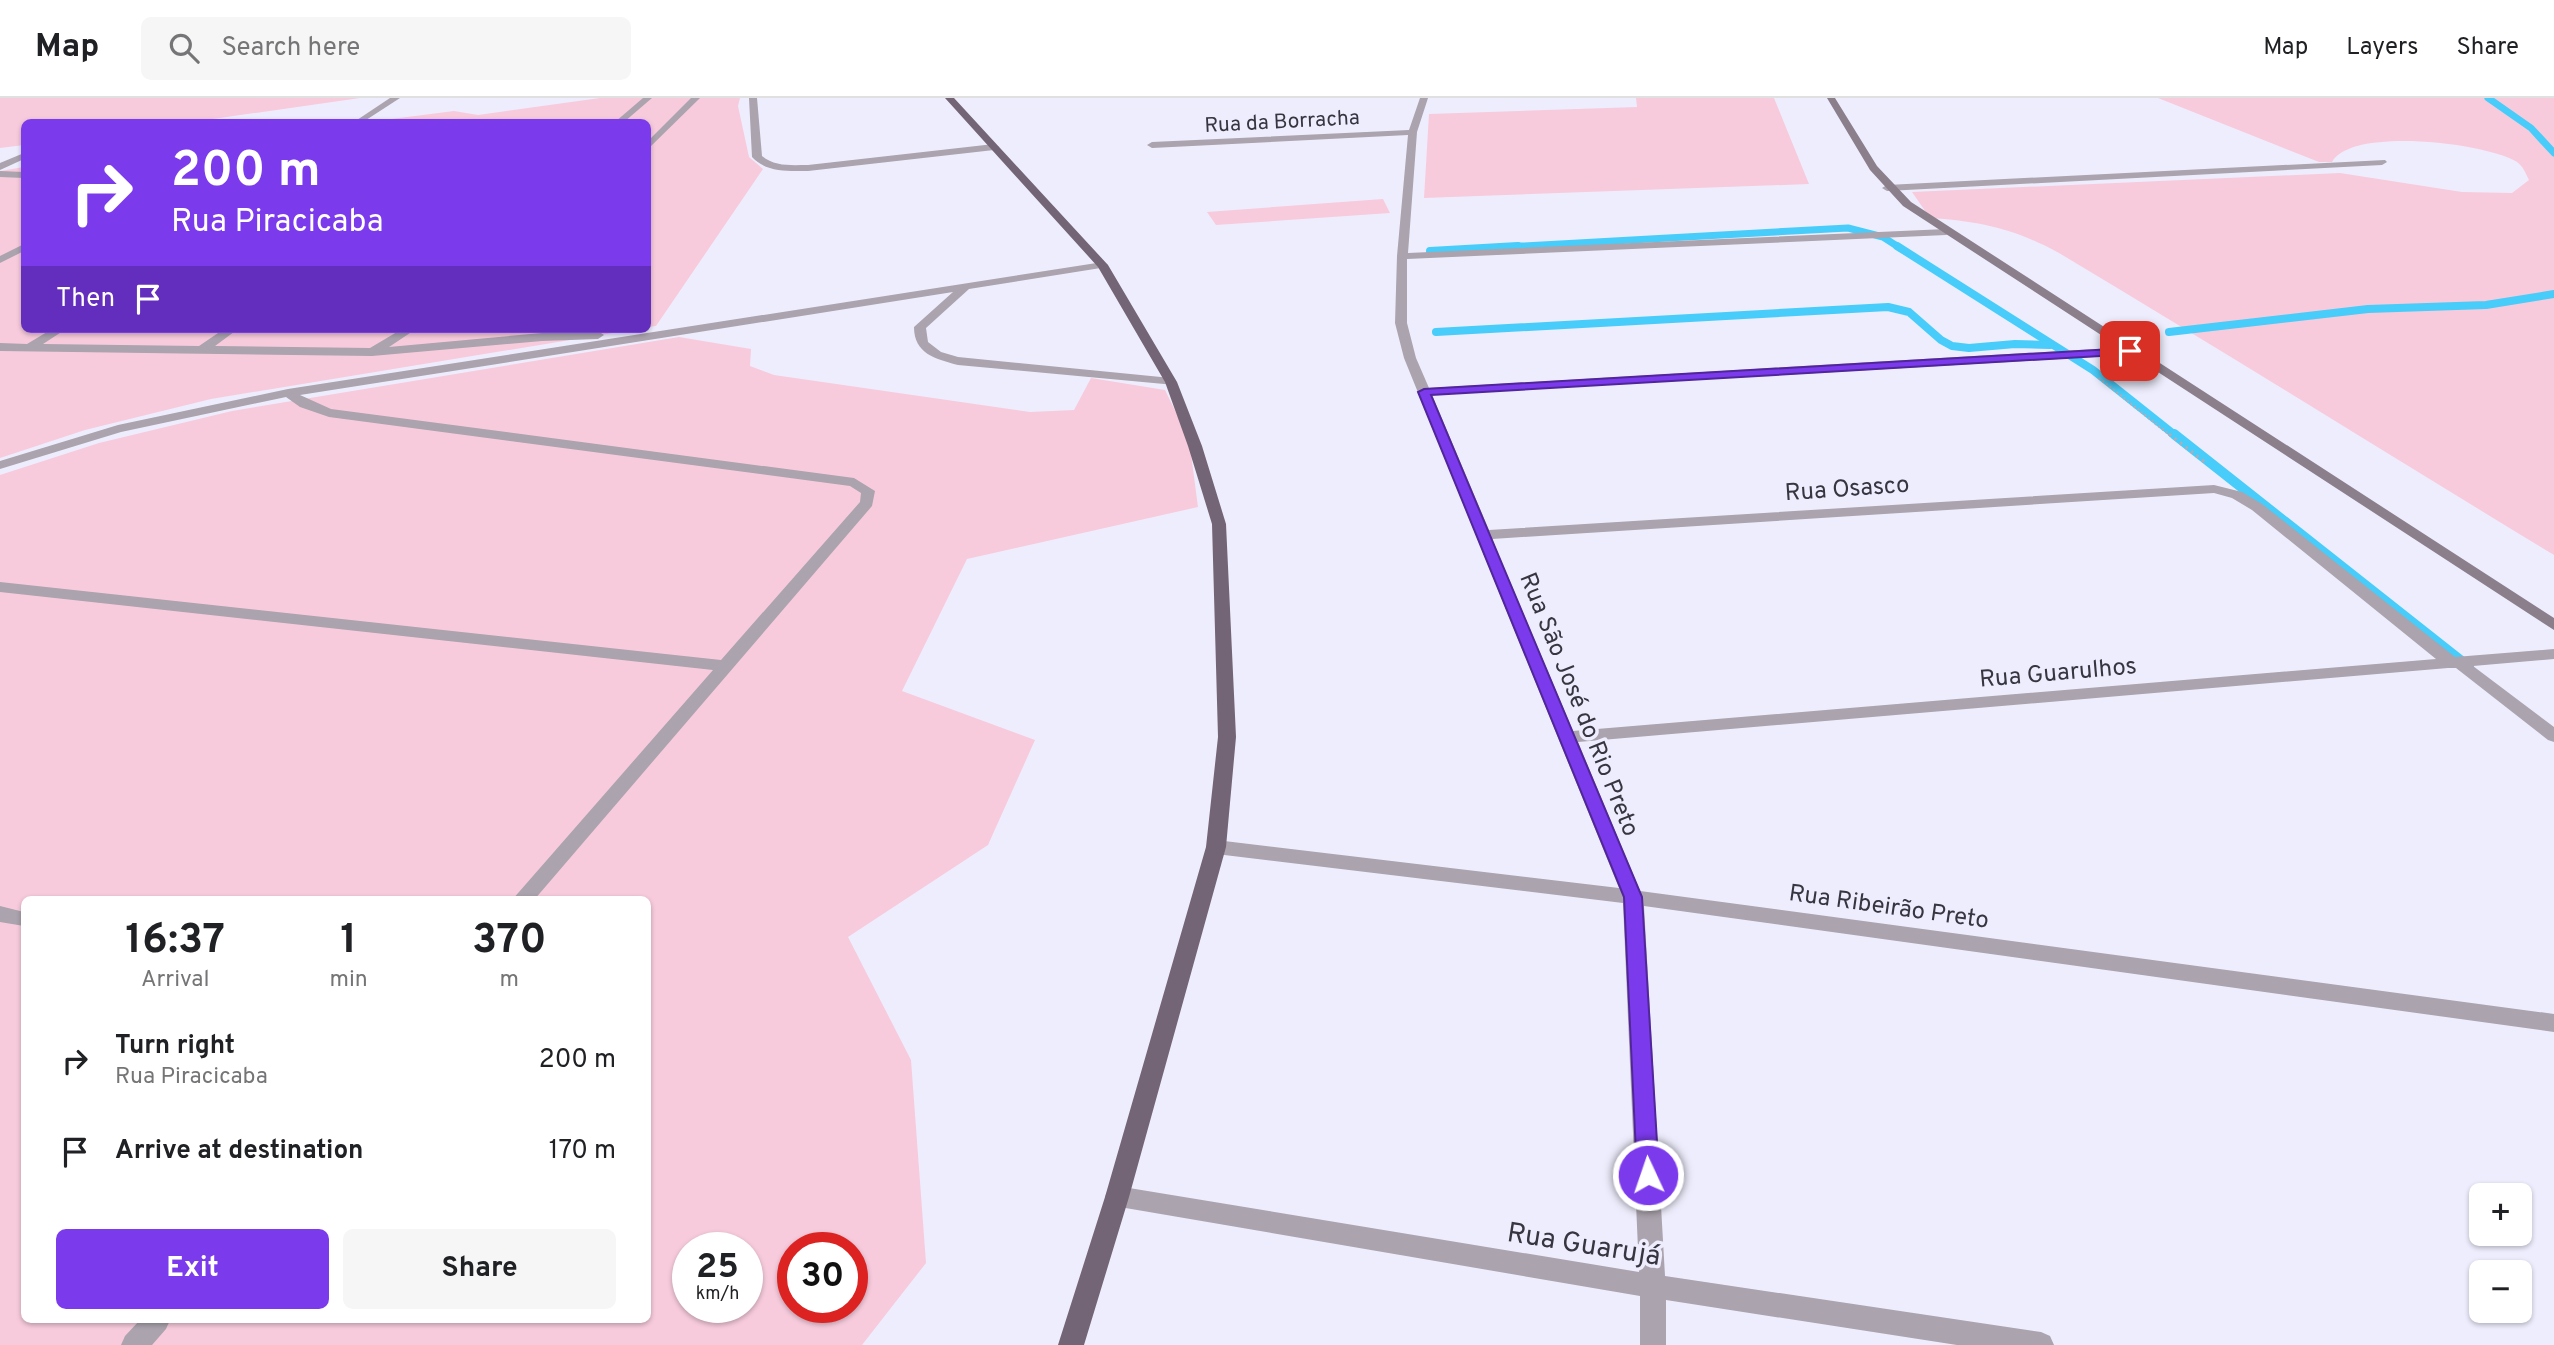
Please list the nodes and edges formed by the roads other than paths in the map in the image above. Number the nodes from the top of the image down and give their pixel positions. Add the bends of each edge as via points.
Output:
1 (396, 98) edge
2 (648, 98) edge
3 (696, 98) edge
4 (753, 98) edge
5 (950, 98) edge
6 (1424, 98) edge
7 (1830, 98) edge
8 (363, 119) edge
9 (623, 119) edge
10 (1413, 132) junction
11 (653, 135) edge
12 (1152, 145) dead end
13 (994, 147) junction
14 (21, 157) edge
15 (2382, 162) dead end
16 (0, 167) edge
17 (0, 174) edge
18 (21, 175) edge
19 (1888, 188) junction
20 (1946, 232) junction
21 (0, 244) edge
22 (21, 246) edge
23 (21, 248) edge
24 (1402, 256) junction
25 (0, 260) edge
26 (1102, 265) junction
27 (965, 287) junction
28 (53, 333) edge
29 (226, 333) edge
30 (403, 333) edge
31 (628, 339) junction
32 (0, 346) edge
33 (30, 347) junction
34 (201, 350) junction
35 (2130, 351) junction
36 (372, 352) junction
37 (1171, 382) junction
38 (1424, 392) junction
39 (288, 393) junction
40 (0, 465) edge
41 (1483, 534) junction
42 (0, 587) edge
43 (2554, 625) edge
44 (2554, 654) edge
45 (2456, 663) junction
46 (726, 666) junction
47 (2554, 736) edge
48 (1566, 737) junction
49 (1216, 847) junction
50 (525, 896) edge
51 (1633, 897) junction
52 (0, 914) edge
53 (21, 918) edge
54 (2554, 1023) edge
55 (1117, 1197) junction
56 (1654, 1286) junction
57 (154, 1323) edge
58 (134, 1345) edge
59 (1071, 1345) edge
60 (1653, 1345) edge
61 (2041, 1345) edge

1 - 8 street
2 - 9 street
3 - 11 street
4 - 13 street via 757,157 782,168
5 - 13 main road
6 - 10 street, Rua São José do Rio Preto
7 - 19 main road
10 - 12 street, Rua da Borracha
10 - 24 street, Rua São José do Rio Preto
13 - 26 main road
14 - 16 street
15 - 19 street
17 - 18 street
19 - 20 main road
20 - 24 street
20 - 35 main road
21 - 22 street
23 - 25 street
24 - 38 street, Rua São José do Rio Preto via 1401,323
26 - 27 street
26 - 37 main road
27 - 31 street
27 - 37 street via 920,327 922,346 933,354 958,361
28 - 33 street
29 - 34 street
30 - 36 street
31 - 36 street via 576,335
31 - 39 street
32 - 33 street
33 - 34 street
34 - 36 street
35 - 38 street
35 - 43 main road
37 - 49 main road via 1219,524 1227,737
38 - 41 street, Rua São José do Rio Preto
39 - 40 street via 118,429
39 - 46 street via 329,412 854,482 868,491 867,503
41 - 45 street, Rua Osasco via 2214,489 2257,507
41 - 48 street, Rua São José do Rio Preto
42 - 46 street
44 - 45 street, Rua Guarulhos
45 - 47 street
45 - 48 street, Rua Guarulhos
46 - 50 street
48 - 51 street, Rua São José do Rio Preto
49 - 51 street, Rua Ribeirão Preto
49 - 55 main road
51 - 54 street, Rua Ribeirão Preto
51 - 56 street, Rua São José do Rio Preto
52 - 53 street
55 - 56 street, Rua Guarujá
55 - 59 main road
56 - 60 street, Rua São José do Rio Preto
56 - 61 street, Rua Guarujá
57 - 58 street

